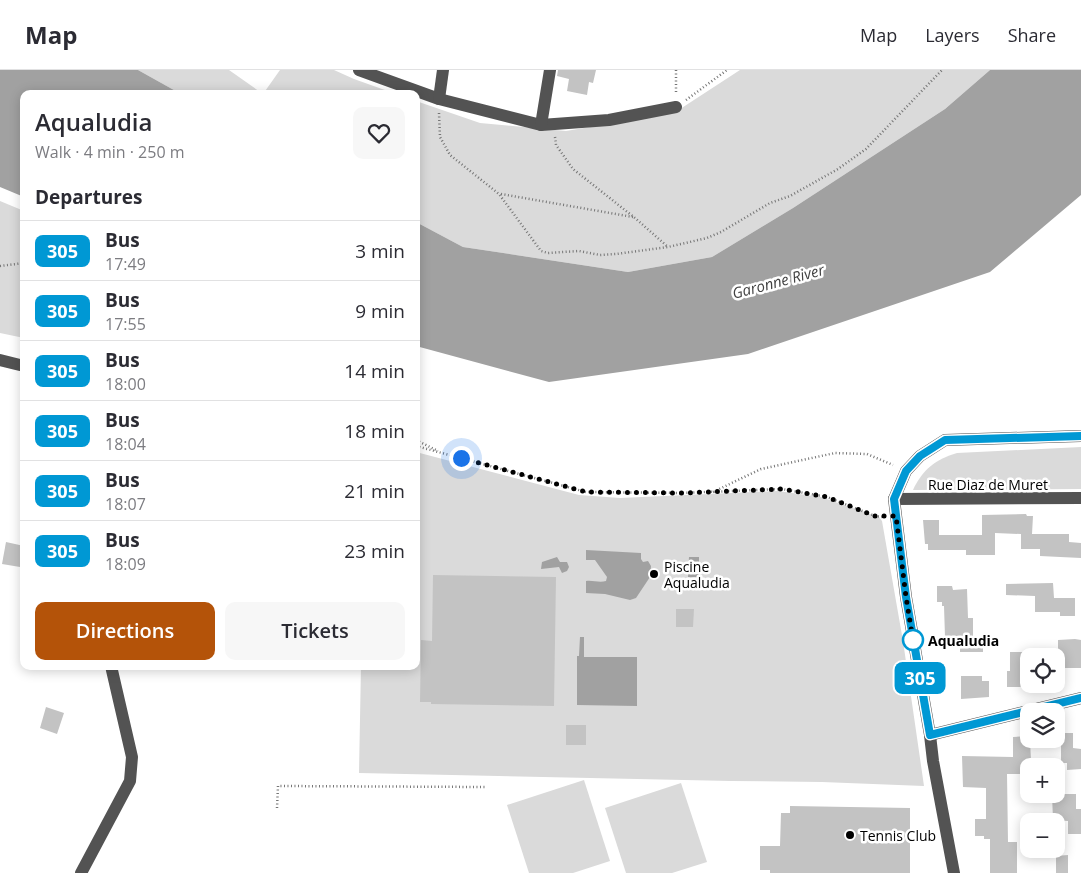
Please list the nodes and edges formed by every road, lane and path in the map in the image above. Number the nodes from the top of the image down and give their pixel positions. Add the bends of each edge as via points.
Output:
1 (359, 70) edge
2 (443, 70) edge
3 (550, 70) edge
4 (676, 70) edge
5 (727, 70) edge
6 (942, 70) edge
7 (414, 90) edge
8 (420, 92) edge
9 (439, 99) junction
10 (676, 107) junction
11 (555, 124) junction
12 (541, 125) junction
13 (499, 194) junction
14 (635, 218) junction
15 (668, 247) junction
16 (20, 264) edge
17 (0, 266) edge
18 (0, 360) edge
19 (20, 365) edge
20 (1081, 436) edge
21 (420, 442) edge
22 (420, 447) edge
23 (444, 454) junction
24 (906, 471) junction
25 (712, 492) junction
26 (1081, 498) edge
27 (894, 499) junction
28 (896, 516) junction
29 (112, 670) edge
30 (1081, 698) edge
31 (930, 735) junction
32 (485, 787) dead end
33 (277, 808) dead end
34 (81, 873) edge
35 (954, 873) edge

1 - 7 street
2 - 9 street
3 - 12 street
4 - 10 path
5 - 10 path
6 - 15 path via 876,140 838,169 721,232
8 - 9 street
9 - 12 street
9 - 13 path via 440,137 450,155
10 - 11 street via 609,120
11 - 12 street
11 - 14 path via 556,145 573,169
13 - 14 path
13 - 15 path via 541,251 579,251 600,255
14 - 15 path
16 - 17 path
18 - 19 street
20 - 24 street via 945,440 920,456
21 - 23 path
22 - 23 path
23 - 25 path via 586,492
24 - 25 path via 867,454 835,453 760,469
24 - 27 street
25 - 28 path via 782,489 827,497 875,516
26 - 27 street, Rue Diaz de Muret
27 - 28 street
28 - 31 street via 906,597
29 - 34 street via 132,757 130,781
30 - 31 street
31 - 35 street
32 - 33 path via 278,786

